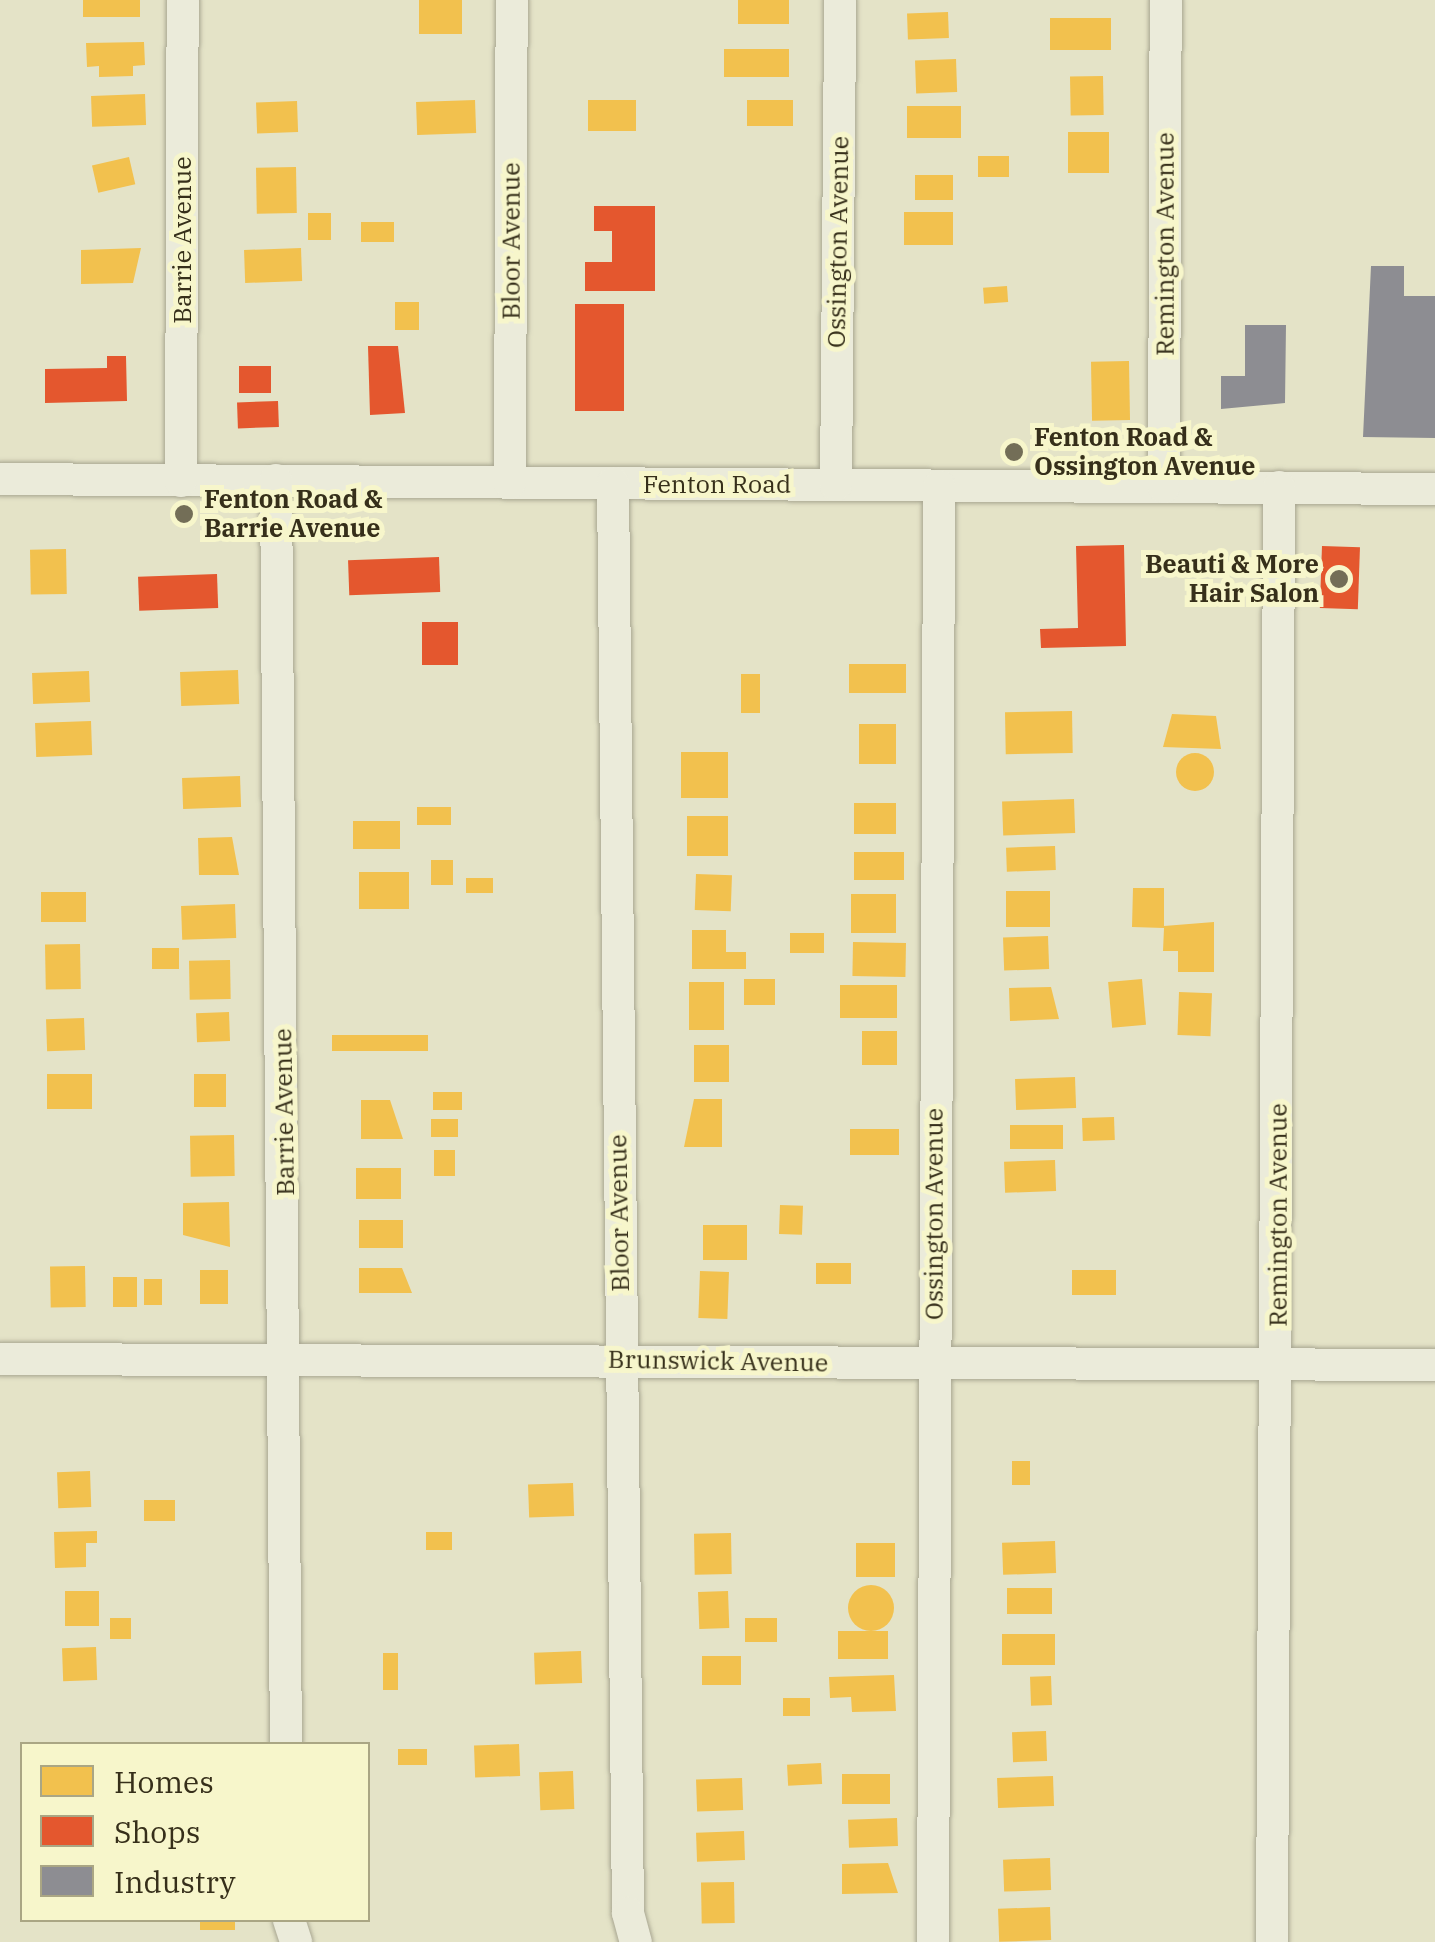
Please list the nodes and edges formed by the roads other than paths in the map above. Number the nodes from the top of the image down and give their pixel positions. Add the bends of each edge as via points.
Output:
1 (183, 0) edge
2 (512, 0) edge
3 (840, 0) edge
4 (1166, 0) edge
5 (0, 479) edge
6 (276, 480) junction
7 (181, 481) junction
8 (510, 483) junction
9 (613, 484) junction
10 (836, 485) junction
11 (938, 486) junction
12 (1164, 487) junction
13 (1279, 487) junction
14 (1435, 489) edge
15 (0, 1358) edge
16 (287, 1358) junction
17 (620, 1360) junction
18 (933, 1364) junction
19 (1278, 1365) junction
20 (1435, 1365) edge
21 (286, 1742) edge
22 (636, 1942) edge
23 (932, 1942) edge
24 (1272, 1942) edge

1 - 7 street, Barrie Avenue
2 - 8 street, Bloor Avenue
3 - 10 street, Ossington Avenue
4 - 12 street, Remington Avenue
5 - 7 street, Fenton Road
6 - 7 street, Fenton Road
6 - 8 street, Fenton Road
6 - 16 street, Barrie Avenue
8 - 9 street, Fenton Road
9 - 10 street, Fenton Road
9 - 17 street, Bloor Avenue
10 - 11 street, Fenton Road
11 - 12 street, Fenton Road
11 - 18 street, Ossington Avenue
12 - 13 street, Fenton Road
13 - 14 street, Fenton Road
13 - 19 street, Remington Avenue
15 - 16 street, Brunswick Avenue
16 - 17 street, Brunswick Avenue
16 - 21 street, Barrie Avenue
17 - 18 street, Brunswick Avenue
17 - 22 street, Bloor Avenue
18 - 19 street, Brunswick Avenue
18 - 23 street, Ossington Avenue
19 - 20 street, Brunswick Avenue
19 - 24 street, Remington Avenue

